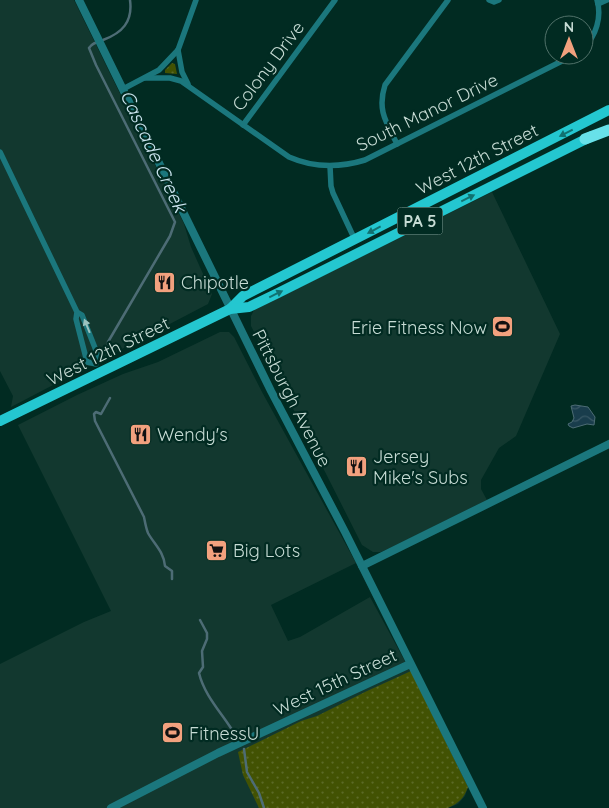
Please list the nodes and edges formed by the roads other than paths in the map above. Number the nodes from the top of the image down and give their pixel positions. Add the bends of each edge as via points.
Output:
1 (79, 0) edge
2 (196, 0) edge
3 (335, 0) edge
4 (448, 0) edge
5 (489, 0) edge
6 (499, 0) edge
7 (607, 0) edge
8 (598, 2) edge
9 (594, 34) edge
10 (178, 50) junction
11 (554, 65) edge
12 (145, 78) junction
13 (189, 85) junction
14 (123, 89) junction
15 (609, 110) edge
16 (243, 125) junction
17 (609, 129) edge
18 (585, 140) joint
19 (397, 144) junction
20 (0, 152) edge
21 (330, 166) junction
22 (356, 240) junction
23 (230, 309) junction
24 (77, 312) junction
25 (98, 368) junction
26 (0, 421) edge
27 (609, 444) edge
28 (362, 566) junction
29 (410, 664) junction
30 (111, 808) edge
31 (483, 808) edge

1 - 14 street, Pittsburgh Avenue
2 - 10 street
3 - 16 street, Colony Drive
4 - 19 street via 385,85 381,109
5 - 6 street
7 - 8 street
8 - 9 street
10 - 12 street via 159,70
10 - 13 street via 183,76
11 - 19 street, South Manor Drive
12 - 13 street, South Manor Drive via 170,78
12 - 14 street
13 - 16 street, South Manor Drive
14 - 23 street, Pittsburgh Avenue
15 -> 22 main road, West 12th Street / PA 5
16 - 21 street, South Manor Drive via 289,157 308,164
17 - 18 highway
23 -> 18 main road, West 12th Street / PA 5 via 249,306 271,296
19 - 21 street, South Manor Drive via 365,160
20 - 24 street
21 - 22 street via 333,193
22 - 23 main road, West 12th Street / PA 5 via 243,296
23 - 25 main road, West 12th Street / PA 5
23 - 28 street, Pittsburgh Avenue
25 -> 24 street via 99,356 82,316
24 - 25 street via 87,362
25 - 26 main road, West 12th Street / PA 5
27 - 28 street
28 - 29 street, Pittsburgh Avenue
29 - 30 street, West 15th Street via 218,753
29 - 31 street, Pittsburgh Avenue

